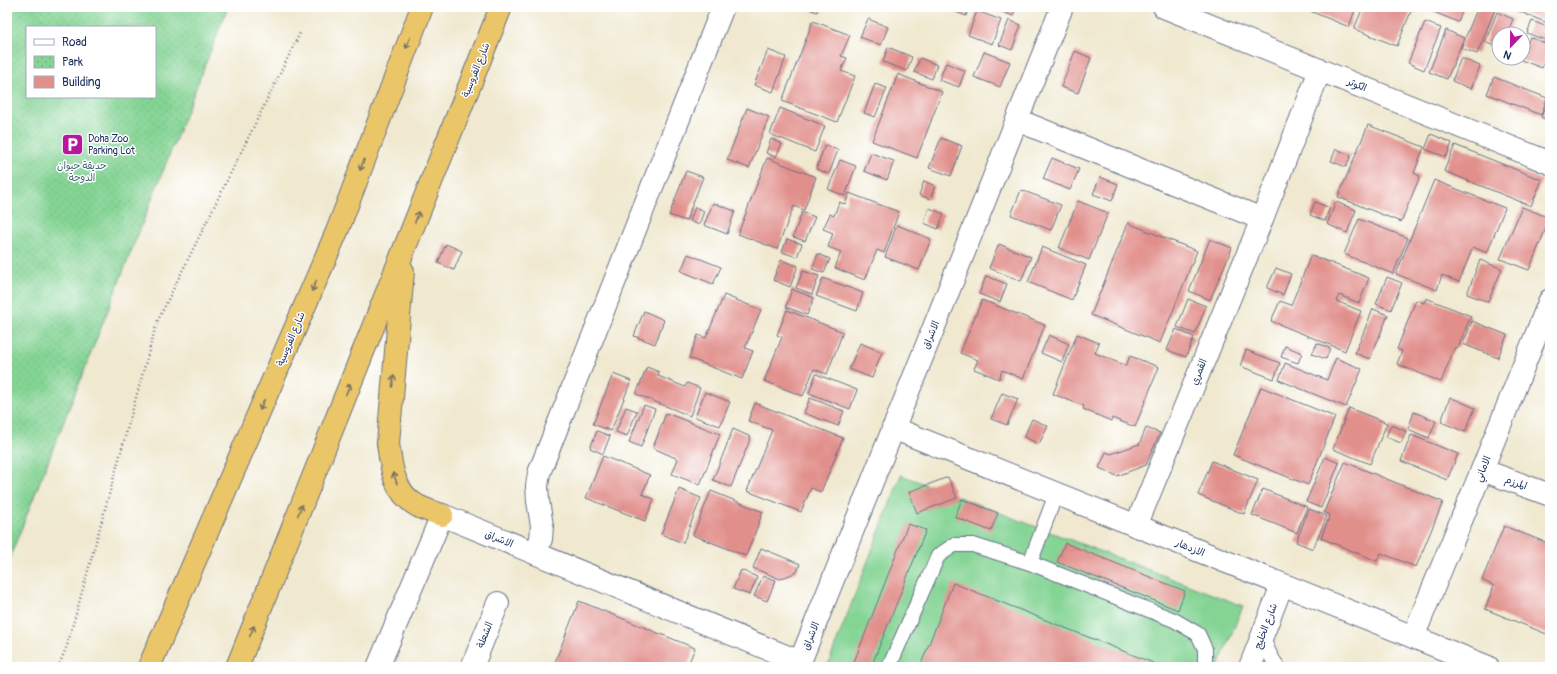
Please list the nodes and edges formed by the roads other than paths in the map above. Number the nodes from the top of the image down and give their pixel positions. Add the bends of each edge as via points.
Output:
1 (422, 7) edge
2 (501, 7) edge
3 (723, 7) edge
4 (1062, 7) edge
5 (1164, 7) edge
6 (1320, 70) junction
7 (1017, 120) junction
8 (1550, 163) edge
9 (1262, 219) junction
10 (405, 248) junction
11 (1550, 300) edge
12 (893, 428) junction
13 (1482, 470) junction
14 (1056, 494) junction
15 (1550, 496) edge
16 (442, 515) junction
17 (1136, 526) junction
18 (535, 554) junction
19 (1030, 563) junction
20 (1282, 585) junction
21 (498, 604) dead end
22 (1263, 635) junction
23 (1413, 637) junction
24 (385, 664) edge
25 (799, 665) edge
26 (149, 667) edge
27 (237, 667) edge
28 (472, 667) edge
29 (889, 667) edge
30 (1205, 667) edge
31 (1250, 667) edge
32 (1278, 667) edge
33 (1488, 667) edge

1 -> 26 highway, شارع الفروسية via 338,229
10 -> 2 highway, شارع الفروسية
3 - 18 street via 540,473 537,486 542,526 541,539
4 - 7 street, الاشراق
5 - 6 street, الكوثر
6 - 8 street, الكوثر
6 - 9 street, القمري
7 - 9 street
7 - 12 street, الاشراق
9 - 17 street, القمري
16 -> 10 highway via 409,501 401,492 390,461 388,443
27 -> 10 highway, شارع الفروسية
11 - 13 street, الاماني
12 - 14 street, الازدهار
12 - 25 street, الاشراق
13 - 15 street, المرزم
13 - 23 street, الاماني
14 - 17 street, الازدهار
14 - 19 lane
16 - 18 street, الاشراق
16 - 24 street
17 - 20 street, الازدهار
18 - 25 street, الاشراق
19 - 29 lane via 974,545 954,545 938,556
19 - 30 lane via 1180,623 1198,634 1205,649
20 - 22 street, شارع الخليج
20 - 23 street, الازدهار
21 - 28 street, الشعلة
22 - 31 street, شارع الخليج
22 - 32 lane via 1266,648
23 - 33 street, الازدهار

